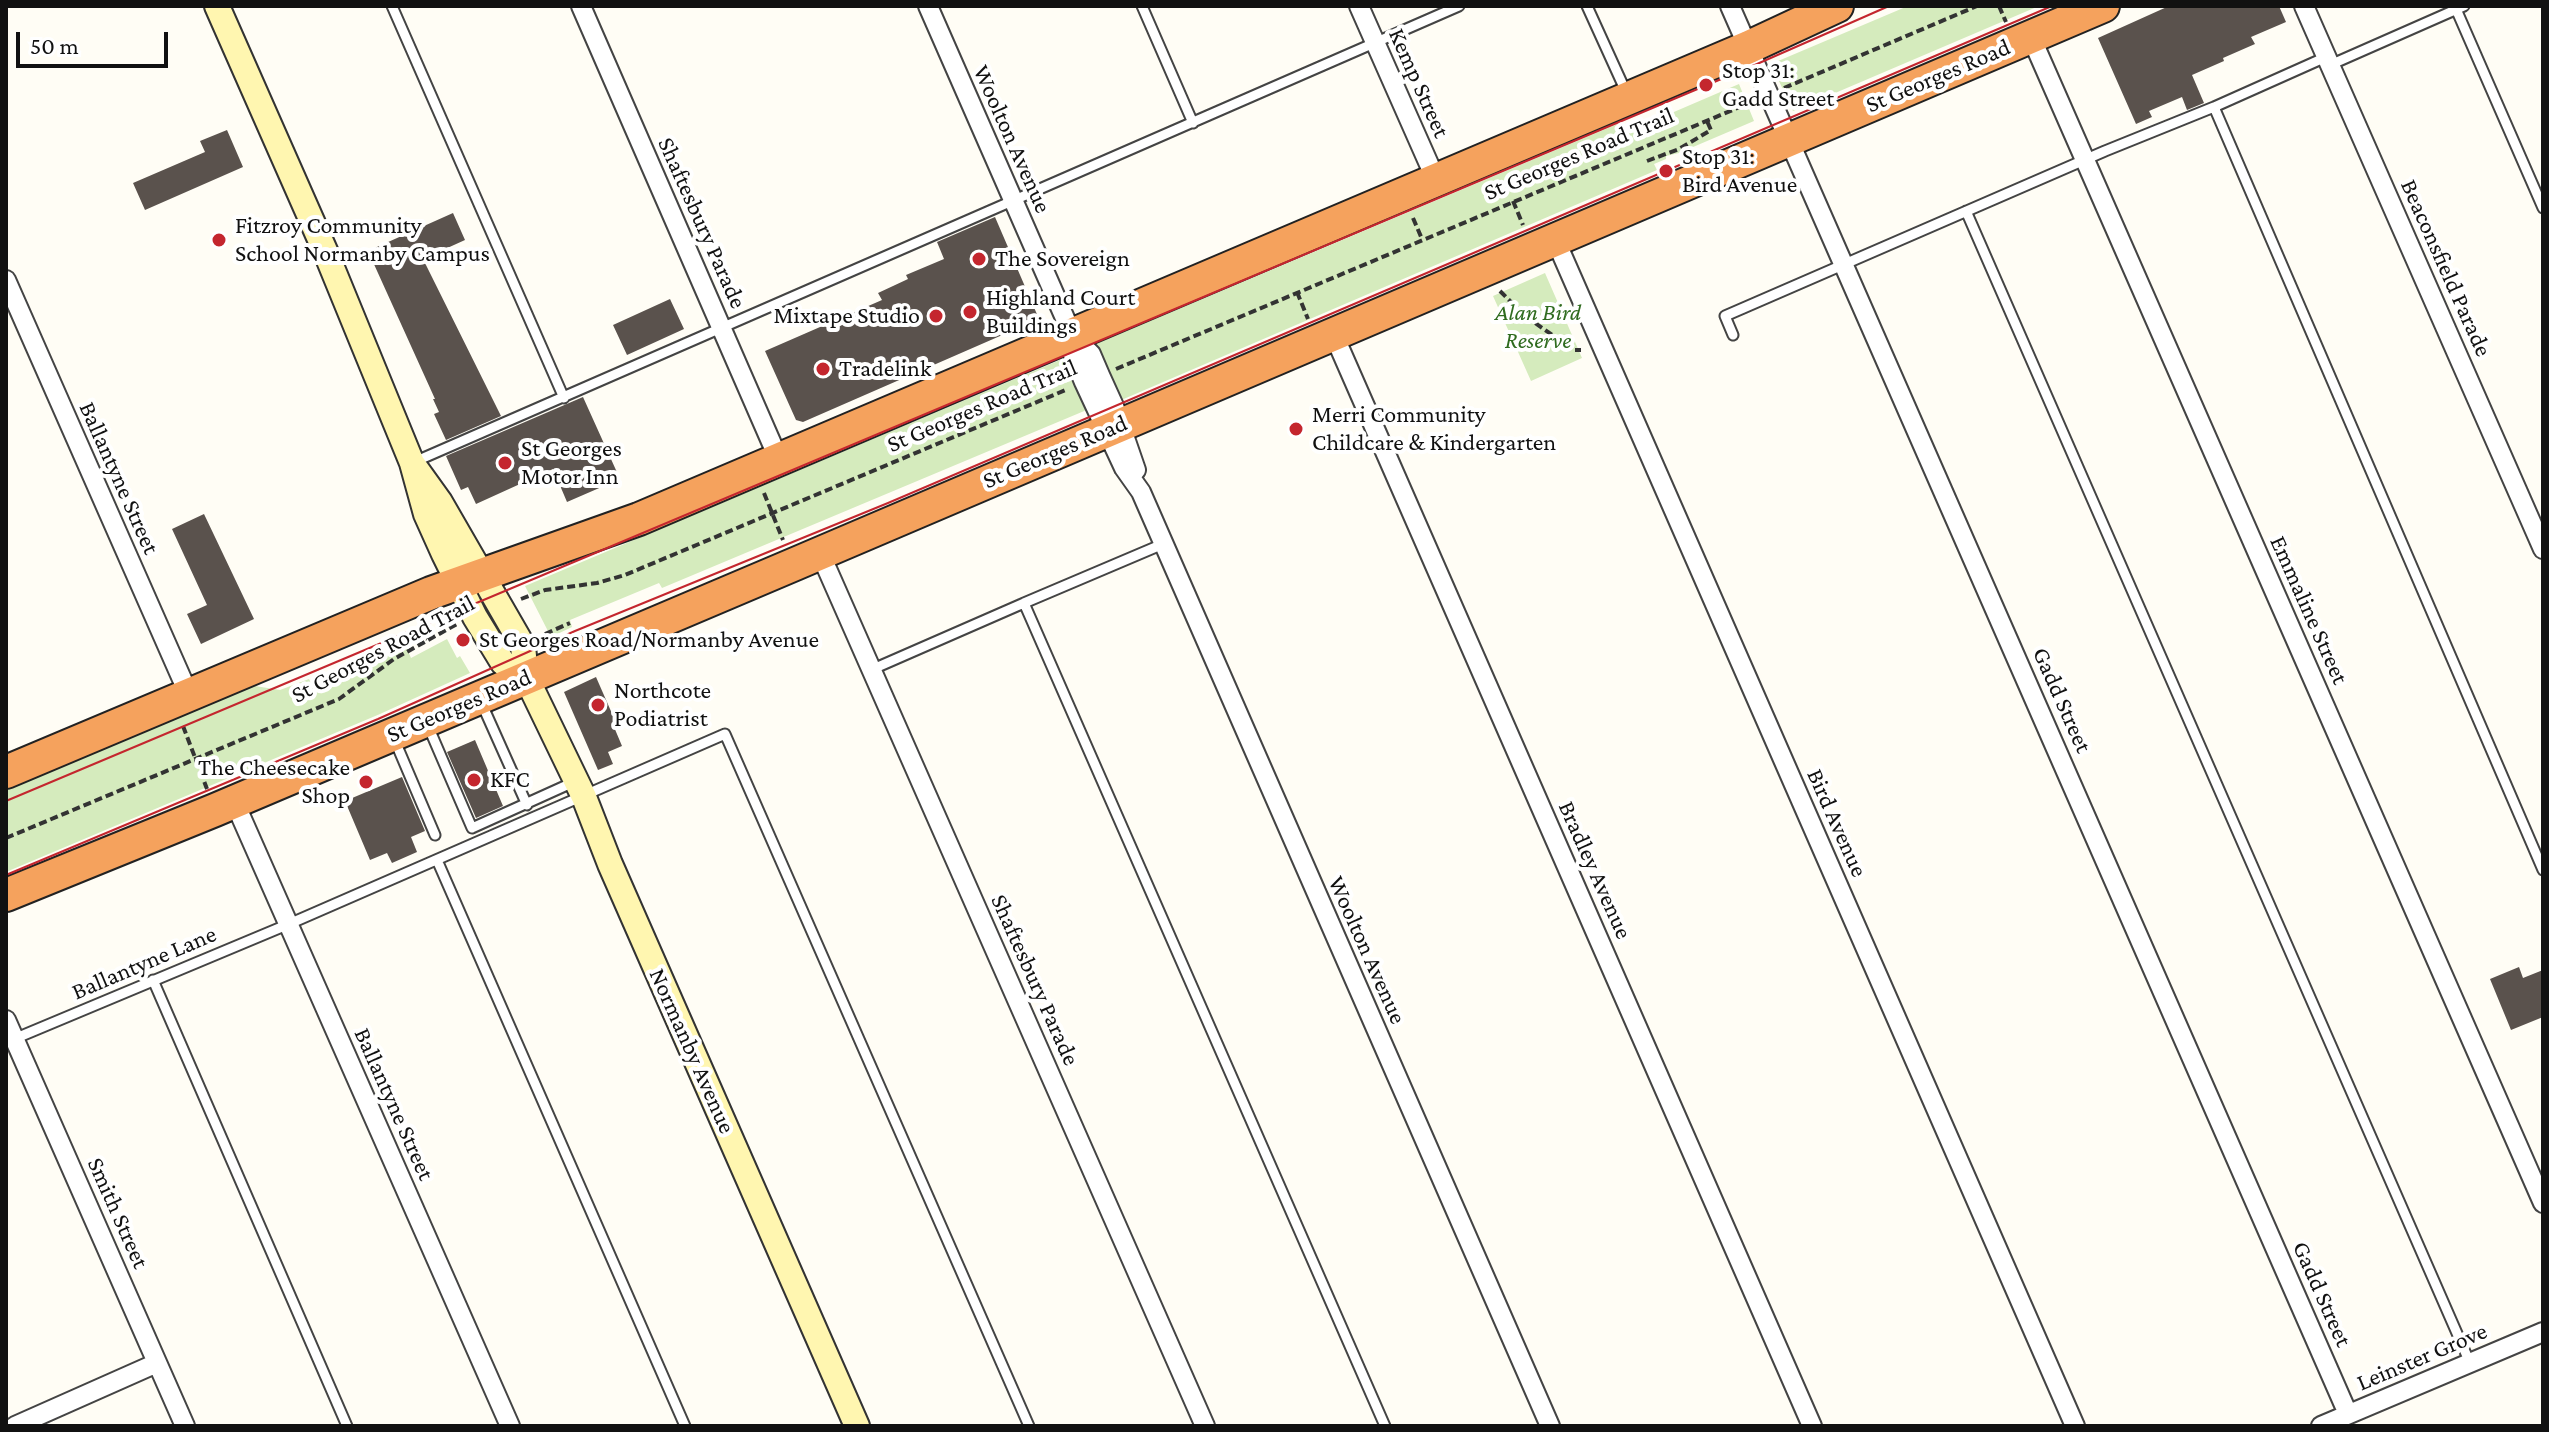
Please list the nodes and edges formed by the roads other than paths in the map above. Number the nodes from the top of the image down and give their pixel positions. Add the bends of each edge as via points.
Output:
1 (217, 6) edge
2 (392, 6) edge
3 (581, 6) edge
4 (928, 6) edge
5 (1142, 6) edge
6 (1359, 6) edge
7 (1459, 6) edge
8 (1587, 6) edge
9 (1730, 6) edge
10 (1837, 6) edge
11 (2103, 6) edge
12 (2304, 6) edge
13 (2460, 8) edge
14 (2031, 37) junction
15 (1375, 42) junction
16 (1749, 47) junction
17 (2328, 61) junction
18 (1629, 98) junction
19 (2214, 107) junction
20 (1193, 123) junction
21 (1789, 139) junction
22 (2085, 159) junction
23 (1436, 180) junction
24 (1013, 200) junction
25 (2543, 208) edge
26 (1966, 211) junction
27 (1555, 239) junction
28 (1844, 264) junction
29 (6, 280) edge
30 (723, 329) junction
31 (1333, 333) junction
32 (1072, 335) junction
33 (1733, 335) dead end
34 (564, 398) junction
35 (1114, 427) junction
36 (412, 463) junction
37 (766, 465) junction
38 (1163, 544) junction
39 (2543, 549) edge
40 (808, 558) junction
41 (470, 578) junction
42 (1024, 603) junction
43 (873, 669) junction
44 (526, 677) junction
45 (479, 697) junction
46 (180, 698) junction
47 (425, 720) junction
48 (392, 734) junction
49 (6, 772) edge
50 (580, 789) junction
51 (225, 805) junction
52 (527, 805) junction
53 (435, 835) dead end
54 (437, 860) junction
55 (2543, 870) edge
56 (6, 895) edge
57 (289, 924) junction
58 (153, 980) junction
59 (6, 1020) edge
60 (14, 1039) junction
61 (2543, 1203) edge
62 (2543, 1332) edge
63 (157, 1363) junction
64 (2470, 1363) junction
65 (2348, 1414) junction
66 (15, 1426) edge
67 (185, 1426) edge
68 (347, 1426) edge
69 (510, 1426) edge
70 (685, 1426) edge
71 (857, 1426) edge
72 (1029, 1426) edge
73 (1205, 1426) edge
74 (1385, 1426) edge
75 (1550, 1426) edge
76 (1812, 1426) edge
77 (2075, 1426) edge
78 (2321, 1426) edge

1 - 36 main road, Normanby Avenue
2 - 34 lane
3 - 30 street, Shaftesbury Parade
4 - 24 street, Woolton Avenue
5 - 20 lane
6 - 15 street, Kemp Street
7 - 15 lane
8 - 18 lane
9 - 16 street, Gadd Street
10 - 16 highway
11 - 14 highway, St Georges Road
12 - 17 street, Beaconsfield Parade
13 - 17 lane
13 - 25 lane
14 - 21 highway, St Georges Road
14 - 22 street, Emmaline Street
15 - 20 lane
15 - 23 street, Kemp Street
16 - 18 highway
16 - 21 street, Gadd Street
17 - 19 lane
17 - 39 street, Beaconsfield Parade
18 - 23 highway
19 - 22 lane
19 - 55 lane
20 - 24 lane
21 - 27 highway, St Georges Road
21 - 28 street, Gadd Street
22 - 26 lane
22 - 61 street, Emmaline Street
23 - 32 highway
24 - 30 lane
24 - 32 street, Woolton Avenue
26 - 28 lane
26 - 64 lane
27 - 31 highway, St Georges Road
27 - 77 street, Bird Avenue
28 - 33 lane via 1725,316
28 - 65 street, Gadd Street
29 - 46 street, Ballantyne Street
30 - 34 lane
30 - 37 street, Shaftesbury Parade
31 - 35 highway, St Georges Road
31 - 76 street, Bradley Avenue
32 - 35 street, Woolton Avenue via 1088,350 1092,379
32 - 37 highway
34 - 36 lane
35 - 38 street, Woolton Avenue via 1134,460
35 - 40 highway, St Georges Road
36 - 41 main road, Normanby Avenue via 440,502
37 - 41 highway via 599,535
38 - 42 lane
38 - 75 street, Woolton Avenue
40 - 43 street, Shaftesbury Parade
40 - 44 highway, St Georges Road
41 - 44 main road, Normanby Avenue via 501,607 523,646
41 - 44 main road, Normanby Avenue via 475,617 503,663
41 - 46 highway
42 - 43 lane
42 - 74 lane
43 - 73 street, Shaftesbury Parade
44 - 45 highway, St Georges Road
44 - 50 main road, Normanby Avenue
45 - 47 highway, St Georges Road
45 - 52 lane
46 - 49 highway
47 - 48 highway, St Georges Road
47 - 52 lane via 472,828
48 - 51 highway, St Georges Road
48 - 53 lane
50 - 52 lane
50 - 54 lane, Ballantyne Lane
50 - 71 main road, Normanby Avenue
50 - 72 lane via 725,734
51 - 56 highway, St Georges Road
51 - 57 street, Ballantyne Street
54 - 57 lane, Ballantyne Lane
54 - 70 lane
57 - 58 lane, Ballantyne Lane
57 - 69 street, Ballantyne Street
58 - 60 lane, Ballantyne Lane
58 - 68 lane
59 - 60 street, Smith Street
60 - 63 street, Smith Street
62 - 64 street, Leinster Grove
63 - 66 street
63 - 67 street, Smith Street
64 - 65 street, Leinster Grove
65 - 78 street, Leinster Grove

